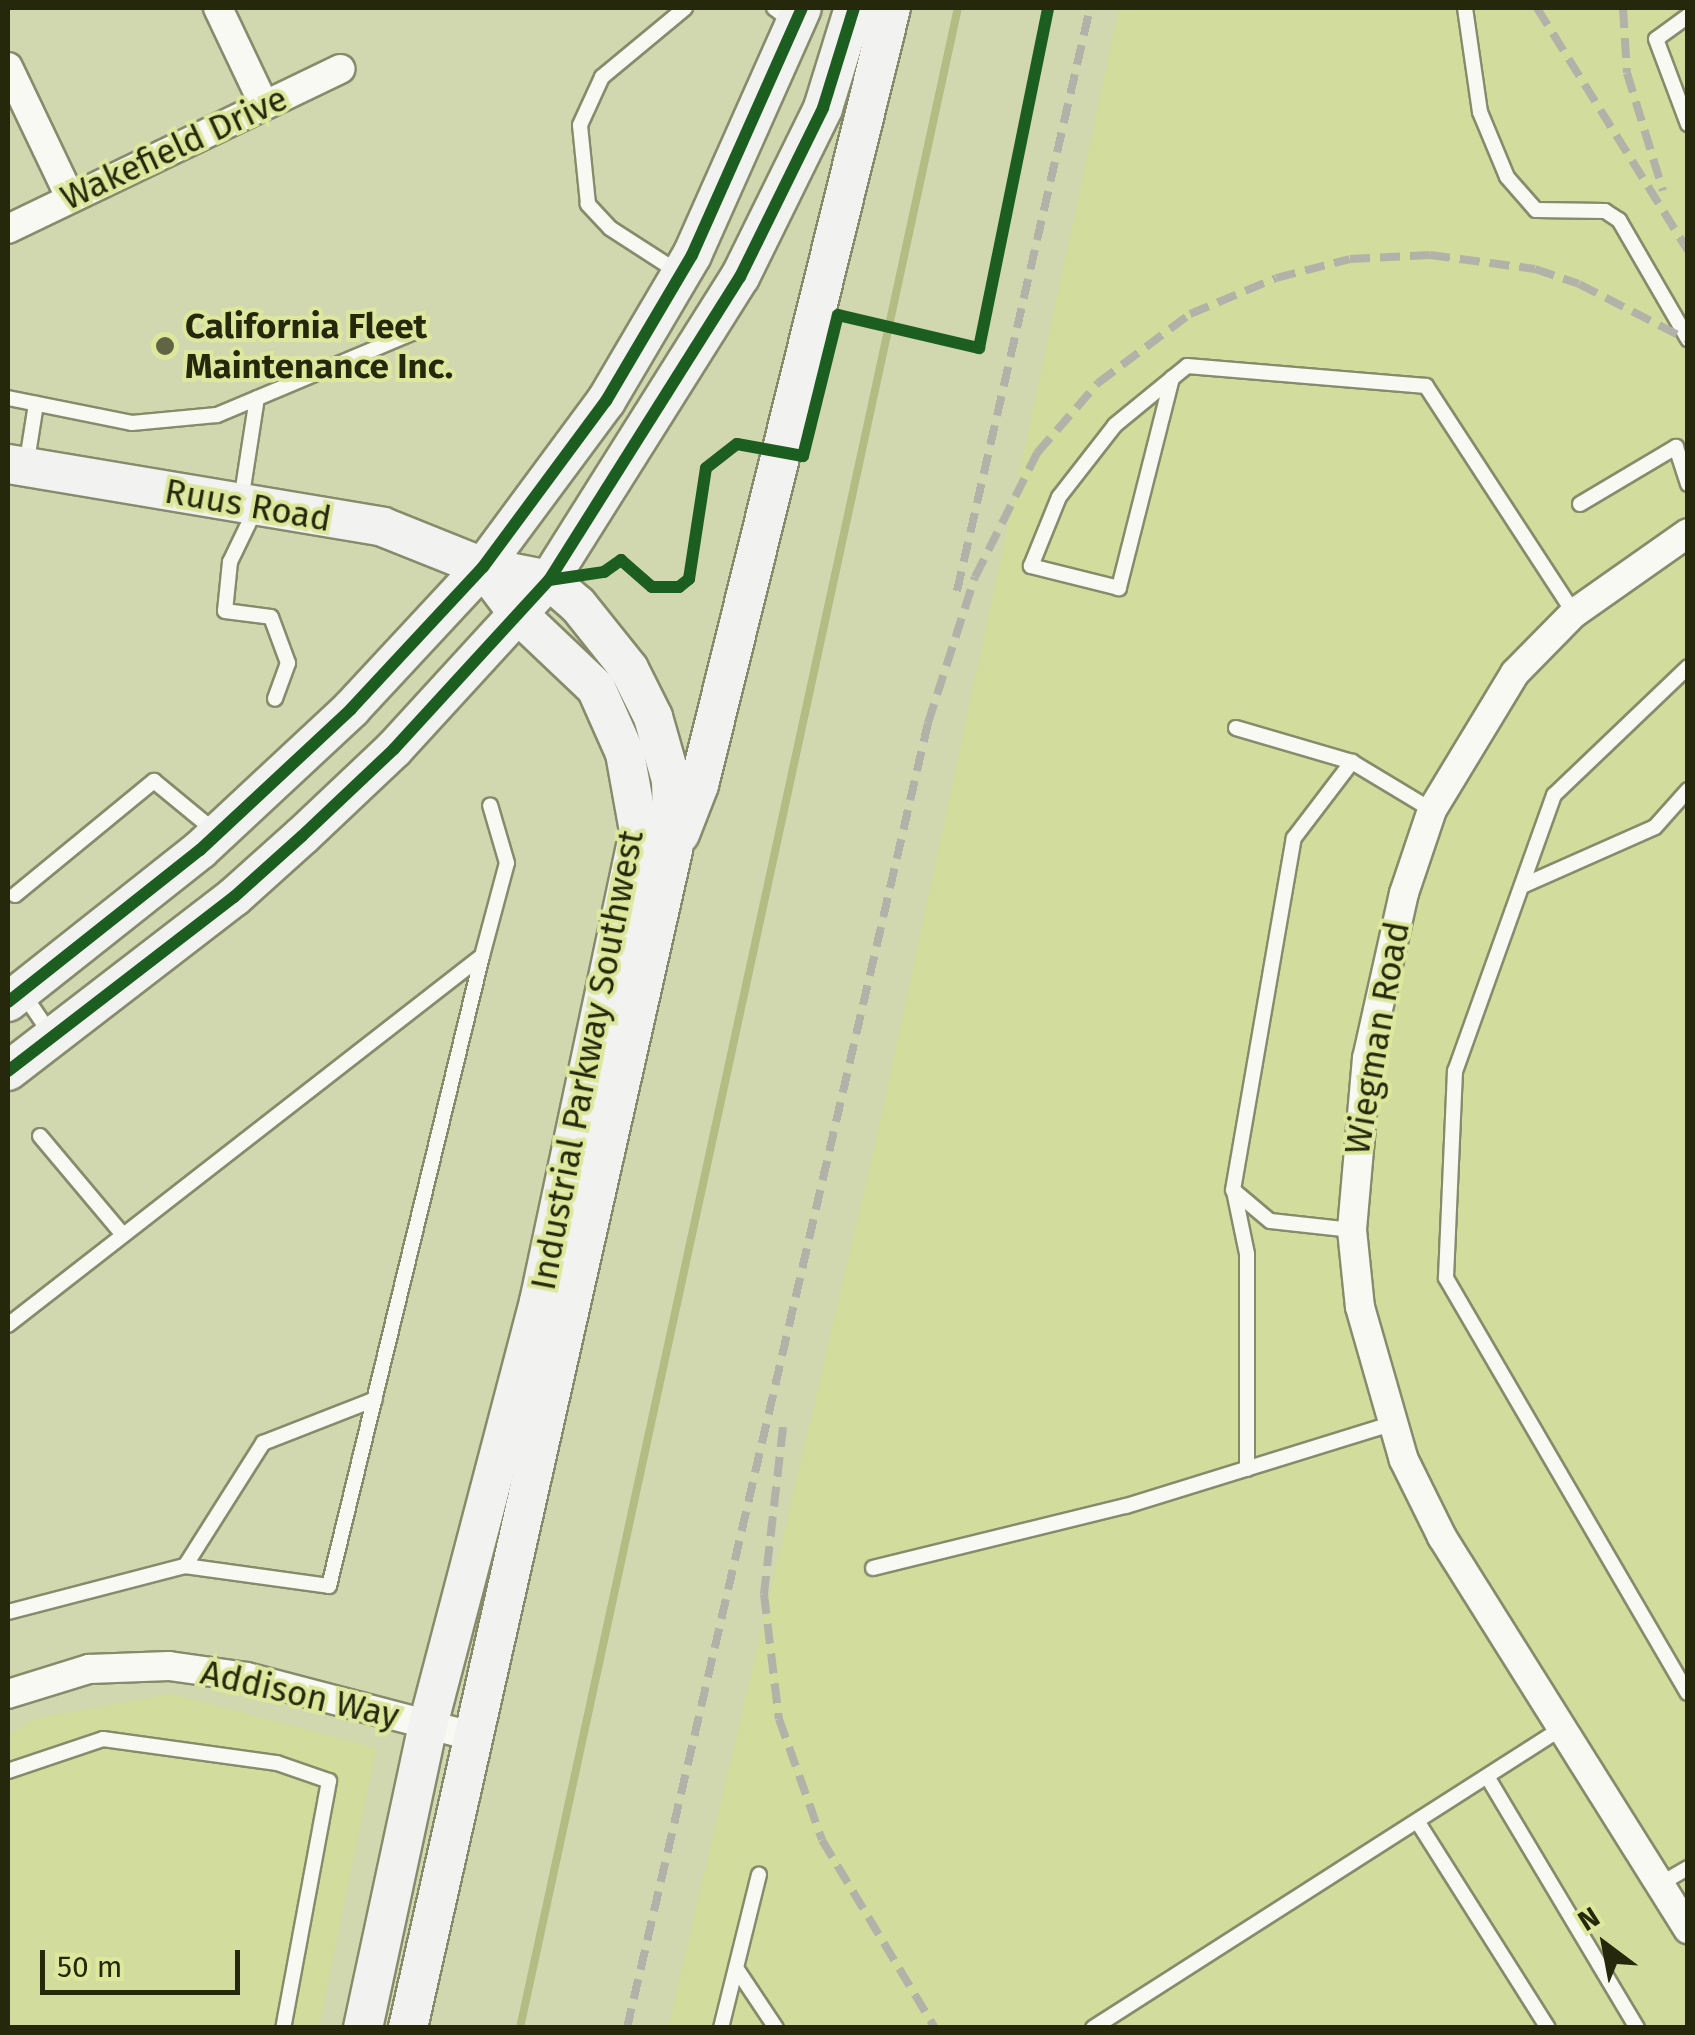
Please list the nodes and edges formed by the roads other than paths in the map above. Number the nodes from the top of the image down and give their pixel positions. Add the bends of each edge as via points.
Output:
1 (218, 8) edge
2 (685, 8) edge
3 (854, 8) edge
4 (891, 8) edge
5 (1465, 8) edge
6 (790, 13) edge
7 (1688, 16) edge
8 (8, 67) edge
9 (341, 69) dead end
10 (264, 105) junction
11 (1688, 124) edge
12 (70, 197) junction
13 (8, 229) edge
14 (681, 274) junction
15 (414, 332) dead end
16 (1688, 339) edge
17 (1172, 378) junction
18 (8, 398) edge
19 (257, 398) junction
20 (36, 404) junction
21 (17, 466) edge
22 (1688, 484) edge
23 (1580, 504) dead end
24 (248, 506) junction
25 (1688, 532) edge
26 (482, 567) junction
27 (549, 580) junction
28 (1574, 613) junction
29 (520, 616) junction
30 (1688, 667) edge
31 (275, 699) dead end
32 (1236, 728) dead end
33 (1352, 762) junction
34 (1688, 790) edge
35 (490, 805) dead end
36 (1432, 810) junction
37 (218, 833) junction
38 (674, 850) junction
39 (1522, 886) junction
40 (14, 895) dead end
41 (482, 956) junction
42 (12, 992) edge
43 (53, 1037) junction
44 (8, 1071) edge
45 (40, 1136) dead end
46 (1234, 1190) junction
47 (1352, 1230) junction
48 (123, 1235) junction
49 (8, 1324) edge
50 (375, 1399) junction
51 (1391, 1424) junction
52 (1246, 1469) junction
53 (185, 1566) junction
54 (873, 1568) dead end
55 (8, 1612) edge
56 (1688, 1693) edge
57 (8, 1694) edge
58 (428, 1725) junction
59 (1562, 1728) junction
60 (475, 1736) junction
61 (8, 1771) edge
62 (1488, 1778) junction
63 (1419, 1824) junction
64 (1688, 1868) edge
65 (759, 1876) dead end
66 (1660, 1884) junction
67 (1688, 1929) edge
68 (736, 1968) junction
69 (283, 2028) edge
70 (364, 2028) edge
71 (408, 2028) edge
72 (721, 2028) edge
73 (776, 2028) edge
74 (1092, 2028) edge
75 (1548, 2028) edge
76 (1638, 2028) edge

1 - 10 street
2 - 14 lane via 602,76 580,125 588,204 610,228
3 - 27 main road via 823,108 740,277
4 - 38 main road via 699,785
5 - 16 lane via 1480,112 1506,177 1536,210 1605,211 1619,220
6 - 14 main road
7 - 11 lane via 1656,39
8 - 12 street
9 - 10 street, Wakefield Drive
10 - 12 street, Wakefield Drive
12 - 13 street, Wakefield Drive
14 - 26 main road via 606,401
15 - 19 lane
17 - 17 lane via 1115,425 1059,497 1030,566 1119,588
17 - 28 lane via 1187,366 1426,386
18 - 20 lane
19 - 20 lane via 217,415 164,423
19 - 24 lane
20 - 21 lane
21 - 24 main road, Ruus Road
22 - 23 lane via 1676,447
24 - 26 main road, Ruus Road via 383,528
24 - 31 lane via 230,562 224,611 271,617 288,664
25 - 28 street, Wiegman Road
26 - 27 main road
26 - 29 main road, Industrial Parkway Southwest
26 - 37 main road via 352,708
27 - 29 main road
27 - 38 main road, Industrial Parkway Southwest via 578,605 629,670 652,717 671,780
28 - 36 street, Wiegman Road via 1516,673
29 - 43 main road via 288,848
29 - 58 main road, Industrial Parkway Southwest via 596,688 625,753 639,831 539,1302
30 - 39 lane via 1554,794
32 - 33 lane
33 - 36 lane
33 - 46 lane via 1294,838
34 - 39 lane via 1655,827
35 - 41 lane via 507,863
36 - 47 street, Wiegman Road via 1404,894 1367,1058
37 - 40 lane via 154,782
37 - 42 main road
38 - 60 main road, Industrial Parkway Southwest
39 - 56 lane via 1455,1071 1446,1278
41 - 48 lane
41 - 50 lane
42 - 43 lane
43 - 44 main road
45 - 48 lane
46 - 47 lane via 1270,1221
46 - 52 lane via 1247,1254
47 - 51 street, Wiegman Road via 1360,1307
48 - 49 lane
50 - 53 lane via 263,1443
50 - 53 lane via 329,1586
51 - 52 lane
51 - 59 street, Wiegman Road via 1442,1538
52 - 54 lane
53 - 55 lane
57 - 58 street, Addison Way via 90,1670 169,1666 248,1677
58 - 60 street, Addison Way
58 - 70 main road, Industrial Parkway Southwest
59 - 62 lane
59 - 66 street, Wiegman Road
60 - 71 main road, Industrial Parkway Southwest
61 - 69 lane via 103,1739 277,1763 329,1781
62 - 63 lane
62 - 76 lane
63 - 74 lane
63 - 75 lane
64 - 66 lane
65 - 68 lane
66 - 67 street, Wiegman Road
68 - 72 lane
68 - 73 lane

